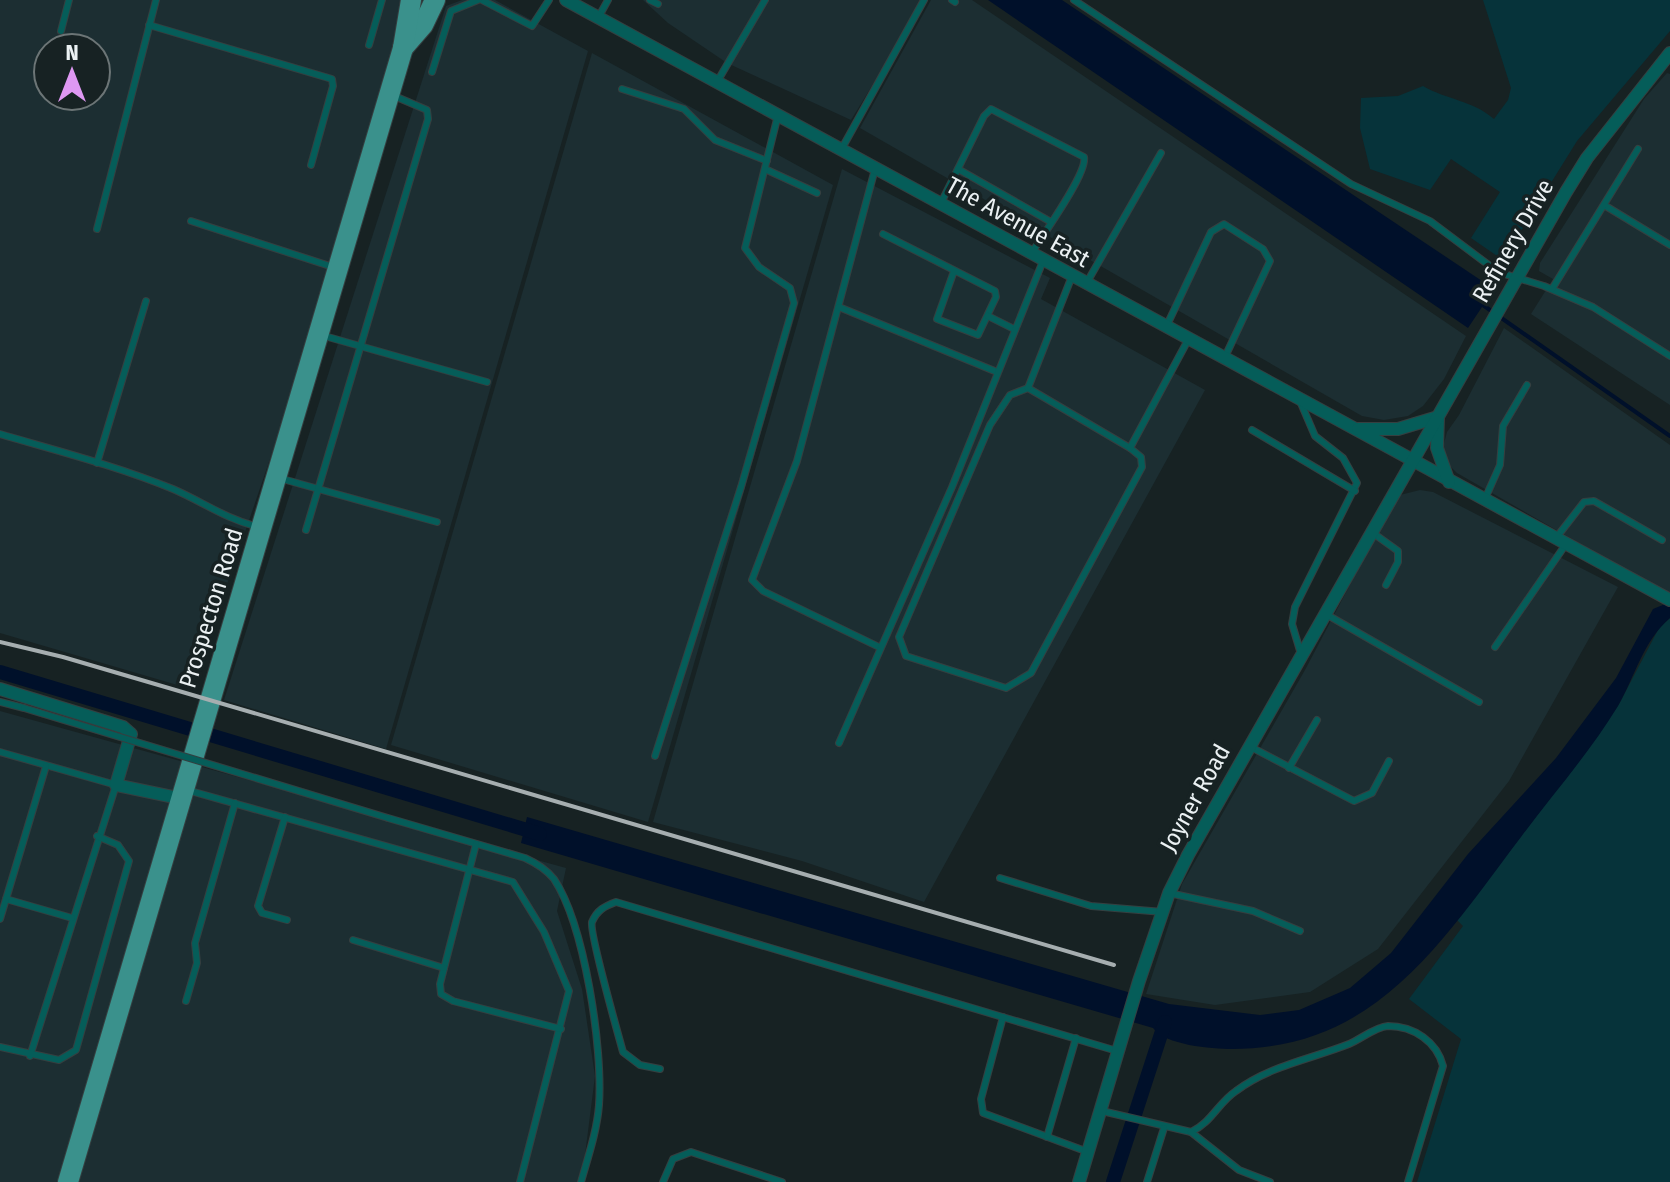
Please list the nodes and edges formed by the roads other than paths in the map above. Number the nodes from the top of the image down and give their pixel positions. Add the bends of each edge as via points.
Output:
1 (69, 0) edge
2 (156, 0) edge
3 (382, 0) edge
4 (411, 0) edge
5 (435, 0) edge
6 (480, 0) edge
7 (549, 0) edge
8 (566, 0) edge
9 (608, 0) edge
10 (765, 0) edge
11 (924, 0) edge
12 (1074, 0) edge
13 (598, 18) junction
14 (149, 25) junction
15 (61, 31) dead end
16 (369, 45) dead end
17 (403, 48) junction
18 (1670, 53) edge
19 (432, 72) dead end
20 (717, 82) junction
21 (622, 89) dead end
22 (389, 94) junction
23 (778, 115) junction
24 (1638, 149) dead end
25 (841, 150) junction
26 (1161, 153) dead end
27 (311, 165) dead end
28 (766, 165) junction
29 (875, 169) junction
30 (958, 169) junction
31 (817, 193) dead end
32 (940, 204) junction
33 (1604, 205) junction
34 (191, 221) dead end
35 (1051, 222) junction
36 (97, 229) dead end
37 (883, 234) dead end
38 (1670, 245) edge
39 (1031, 254) junction
40 (1043, 261) junction
41 (338, 269) junction
42 (954, 271) junction
43 (1072, 276) junction
44 (1516, 280) junction
45 (1086, 284) junction
46 (1552, 289) junction
47 (146, 301) dead end
48 (839, 307) junction
49 (988, 316) junction
50 (1165, 327) junction
51 (1014, 329) junction
52 (318, 334) junction
53 (1188, 340) junction
54 (363, 347) junction
55 (1670, 356) edge
56 (1224, 359) junction
57 (997, 372) junction
58 (487, 382) dead end
59 (1527, 385) dead end
60 (1028, 388) junction
61 (1300, 401) junction
62 (1438, 417) junction
63 (1352, 429) junction
64 (1252, 430) dead end
65 (0, 434) edge
66 (1130, 448) junction
67 (1412, 462) junction
68 (97, 463) junction
69 (276, 478) junction
70 (1449, 482) junction
71 (318, 489) junction
72 (1355, 491) junction
73 (1484, 501) junction
74 (437, 522) dead end
75 (261, 528) junction
76 (306, 530) dead end
77 (1372, 532) junction
78 (1662, 540) dead end
79 (1561, 541) junction
80 (1386, 585) dead end
81 (1670, 600) edge
82 (1324, 613) junction
83 (879, 647) junction
84 (1495, 647) dead end
85 (1301, 654) junction
86 (0, 689) edge
87 (0, 702) edge
88 (1479, 702) dead end
89 (1317, 720) dead end
90 (839, 743) dead end
91 (1249, 746) junction
92 (0, 752) edge
93 (655, 756) dead end
94 (1389, 761) dead end
95 (46, 766) junction
96 (1289, 768) junction
97 (116, 785) junction
98 (185, 794) junction
99 (235, 803) junction
100 (285, 817) junction
101 (97, 836) junction
102 (476, 844) junction
103 (470, 868) junction
104 (1000, 878) dead end
105 (1169, 893) junction
106 (6, 899) junction
107 (1163, 912) junction
108 (72, 918) junction
109 (0, 919) edge
110 (287, 920) dead end
111 (1300, 931) dead end
112 (353, 940) dead end
113 (444, 968) junction
114 (186, 1001) dead end
115 (1003, 1017) junction
116 (561, 1029) junction
117 (1076, 1038) junction
118 (0, 1047) edge
119 (1120, 1052) junction
120 (30, 1056) junction
121 (660, 1069) dead end
122 (1102, 1111) junction
123 (1164, 1128) junction
124 (1191, 1132) junction
125 (1047, 1137) junction
126 (1089, 1152) junction
127 (68, 1182) edge
128 (520, 1182) edge
129 (581, 1182) edge
130 (663, 1182) edge
131 (782, 1182) edge
132 (1079, 1182) edge
133 (1147, 1182) edge
134 (1270, 1182) edge
135 (1408, 1182) edge

1 - 15 lane
2 - 14 lane
3 - 16 lane
4 - 17 main road
5 - 17 main road
6 - 7 lane via 532,26
6 - 19 lane via 451,11
8 - 13 street, The Avenue East
9 - 13 lane
10 - 20 lane
11 - 25 lane
12 - 44 lane via 1351,184 1430,221
13 - 20 street, The Avenue East
14 - 27 lane via 332,79
14 - 36 lane
17 - 22 main road, Prospecton Road
18 - 44 street, Refinery Drive via 1587,158
20 - 23 street, The Avenue East
21 - 28 lane via 684,109 715,140
22 - 41 main road, Prospecton Road
22 - 54 lane via 419,103 428,119
23 - 25 street, The Avenue East
23 - 28 lane
24 - 33 lane
25 - 29 street, The Avenue East
26 - 45 lane
28 - 31 lane
28 - 93 lane via 745,248 759,267 790,288 794,303
29 - 32 street, The Avenue East
29 - 48 lane
30 - 32 lane
30 - 35 lane
30 - 35 lane via 991,109 1084,157
32 - 39 street, The Avenue East
33 - 38 lane
33 - 46 lane
34 - 41 lane
35 - 39 lane
37 - 42 lane
39 - 40 street, The Avenue East
40 - 43 street, The Avenue East
40 - 51 lane
41 - 52 main road, Prospecton Road
42 - 49 lane via 995,291
42 - 49 lane via 937,319 974,335
43 - 45 street, The Avenue East
43 - 60 lane
44 - 46 lane
44 - 62 street, Refinery Drive
45 - 50 street, The Avenue East
46 - 55 lane via 1593,307
47 - 68 lane
48 - 57 lane
48 - 83 lane via 797,461 752,580 763,591
49 - 51 lane
50 - 53 street, The Avenue East
50 - 56 lane via 1211,232 1224,224 1263,249 1270,261
51 - 57 lane
52 - 54 lane
52 - 69 main road, Prospecton Road
53 - 56 street, The Avenue East
53 - 66 lane
54 - 58 lane
54 - 71 lane
56 - 61 street, The Avenue East
57 - 83 lane
59 - 73 lane via 1503,426 1500,465
60 - 66 lane
60 - 66 lane via 1010,395 1002,406 954,503 899,637 906,656 1006,688 1027,678 1141,475 1141,457
61 - 63 street, The Avenue East
61 - 72 lane via 1315,436 1355,475
62 - 63 street via 1398,429
62 - 67 street, Refinery Drive
62 - 70 street via 1437,448
63 - 67 street, The Avenue East
64 - 72 lane
65 - 68 lane
67 - 70 street, The Avenue East
67 - 77 street, Joyner Road
68 - 75 lane
69 - 71 lane
69 - 75 main road, Prospecton Road
70 - 73 street, The Avenue East
71 - 74 lane
71 - 76 lane
72 - 85 lane via 1295,607 1292,624
73 - 79 street, The Avenue East
75 - 98 main road, Prospecton Road
77 - 80 lane via 1398,551
77 - 82 street, Joyner Road
78 - 79 lane via 1594,501 1584,502
79 - 81 street, The Avenue East
79 - 84 lane
82 - 85 street, Joyner Road
82 - 88 lane
83 - 90 lane
85 - 91 street, Joyner Road
86 - 97 street via 127,729 131,734
87 - 102 lane, bridge
89 - 96 lane
91 - 96 lane
91 - 105 street, Joyner Road
92 - 95 lane
94 - 96 lane via 1372,793 1361,801 1342,797
95 - 97 lane
95 - 106 lane
97 - 98 street
97 - 101 lane
98 - 99 lane
98 - 127 main road, Prospecton Road
99 - 100 lane
99 - 114 lane via 195,943 197,963
100 - 103 lane
100 - 110 lane via 258,906 262,913
101 - 108 lane
101 - 120 lane via 118,845 129,861 76,1050 59,1060
102 - 103 lane
102 - 129 lane via 545,869 568,911 594,1015 599,1083 597,1121
103 - 113 lane
103 - 116 lane via 513,882 544,932 569,991
104 - 107 lane via 1091,906
105 - 107 street, Joyner Road
105 - 111 lane via 1253,911
106 - 108 lane
106 - 109 lane
107 - 119 street, Joyner Road
108 - 120 lane
112 - 113 lane
113 - 116 lane via 440,984 446,998
115 - 117 lane
115 - 121 lane via 616,902 598,912 591,937 623,1052 640,1065
115 - 125 lane via 981,1107 989,1117
116 - 128 lane
117 - 119 lane
117 - 125 lane
118 - 120 lane
119 - 122 street, Joyner Road
122 - 123 lane
122 - 126 street, Joyner Road
123 - 124 lane
123 - 133 lane
124 - 134 lane via 1239,1170
124 - 135 lane via 1207,1123 1237,1089 1267,1073 1348,1045 1379,1028 1402,1028 1439,1050 1443,1066
125 - 126 lane
126 - 132 street, Joyner Road
130 - 131 lane via 673,1159 691,1152

